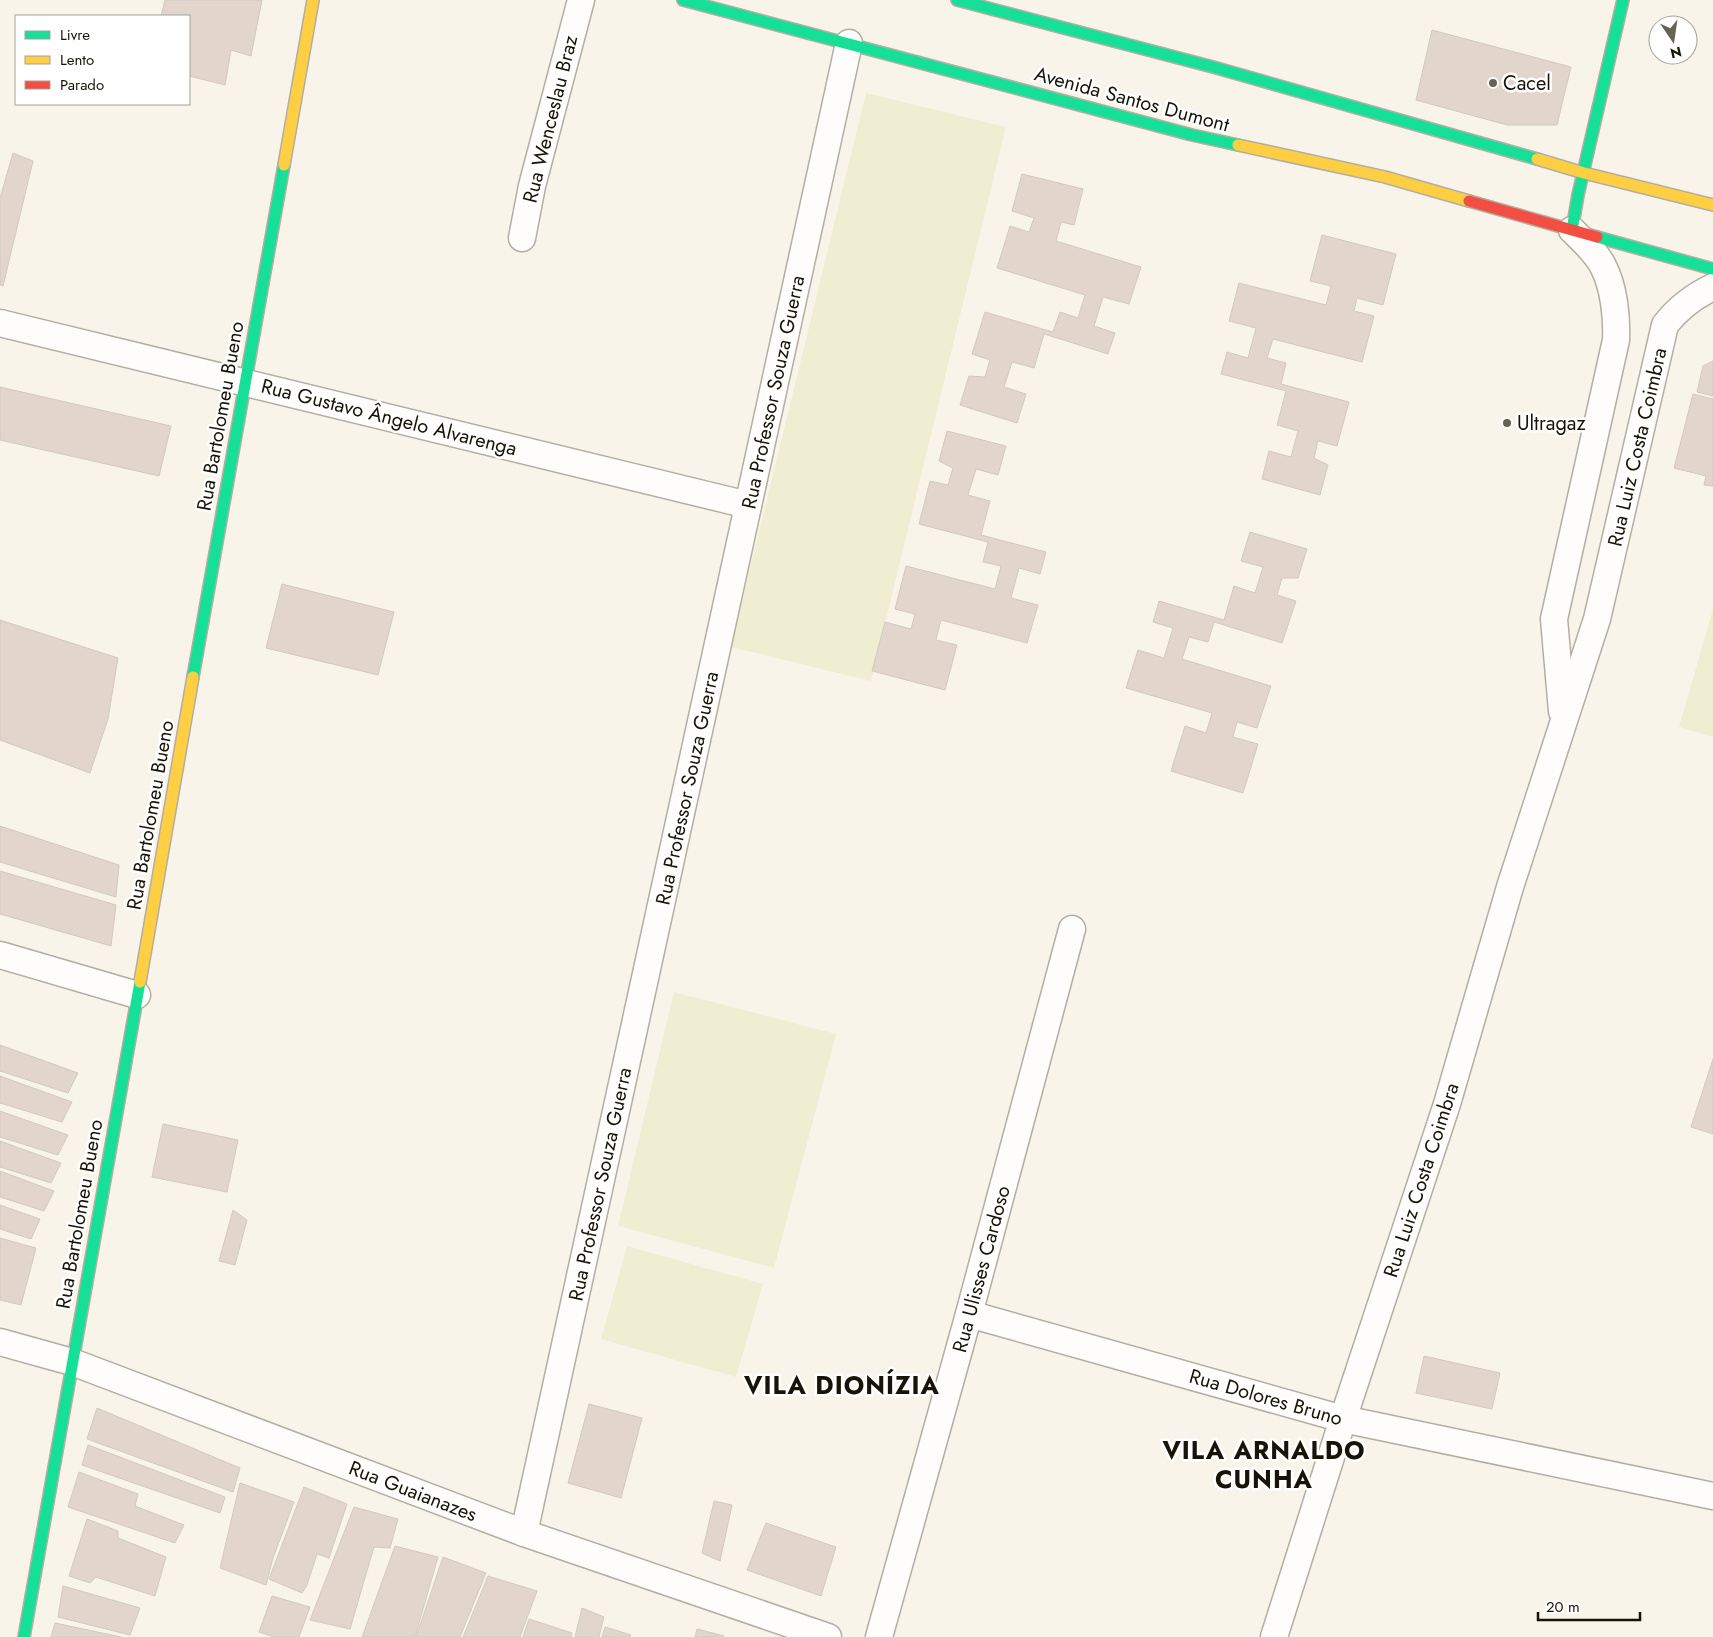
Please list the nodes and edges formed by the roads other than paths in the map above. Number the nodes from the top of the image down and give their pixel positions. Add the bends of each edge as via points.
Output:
1 (313, 0) edge
2 (581, 0) edge
3 (683, 0) edge
4 (957, 0) edge
5 (1623, 0) edge
6 (849, 43) junction
7 (1584, 173) junction
8 (1713, 206) edge
9 (1572, 230) junction
10 (522, 238) dead end
11 (1713, 269) edge
12 (1713, 287) edge
13 (0, 323) edge
14 (246, 382) junction
15 (748, 505) junction
16 (1554, 619) junction
17 (1594, 628) junction
18 (1562, 722) junction
19 (1072, 929) dead end
20 (0, 955) edge
21 (137, 995) junction
22 (969, 1314) junction
23 (0, 1342) edge
24 (72, 1362) junction
25 (1343, 1419) junction
26 (1713, 1496) edge
27 (524, 1533) junction
28 (24, 1637) edge
29 (828, 1637) edge
30 (879, 1637) edge
31 (1274, 1637) edge

1 - 14 street, Rua Bartolomeu Bueno
2 - 10 street, Rua Wenceslau Braz via 532,186
3 - 6 street, Avenida Santos Dumont
4 - 7 street via 1213,67
5 - 7 street
6 - 9 street, Avenida Santos Dumont via 1192,135 1385,178
6 - 15 street, Rua Professor Souza Guerra
7 - 8 street
7 - 9 street
9 - 11 street, Avenida Santos Dumont
9 - 16 street, Rua Luiz Costa Coimbra via 1604,266 1617,319 1614,350
12 - 17 street, Rua Luiz Costa Coimbra via 1676,311 1665,325
13 - 14 street, Rua Gustavo Ângelo Alvarenga
14 - 15 street, Rua Gustavo Ângelo Alvarenga
14 - 21 street, Rua Bartolomeu Bueno
15 - 27 street, Rua Professor Souza Guerra
16 - 17 street via 1565,640 1582,640
16 - 18 street, Rua Luiz Costa Coimbra
17 - 18 street, Rua Luiz Costa Coimbra
18 - 25 street, Rua Luiz Costa Coimbra via 1447,1104
19 - 22 street, Rua Ulisses Cardoso
20 - 21 street
21 - 24 street, Rua Bartolomeu Bueno
22 - 25 street, Rua Dolores Bruno
22 - 30 street, Rua Ulisses Cardoso
23 - 24 street, Rua Guaianazes
24 - 27 street, Rua Guaianazes
24 - 28 street, Rua Bartolomeu Bueno
25 - 26 street, Rua Dolores Bruno
25 - 31 street, Rua Luiz Costa Coimbra
27 - 29 street, Rua Guaianazes

